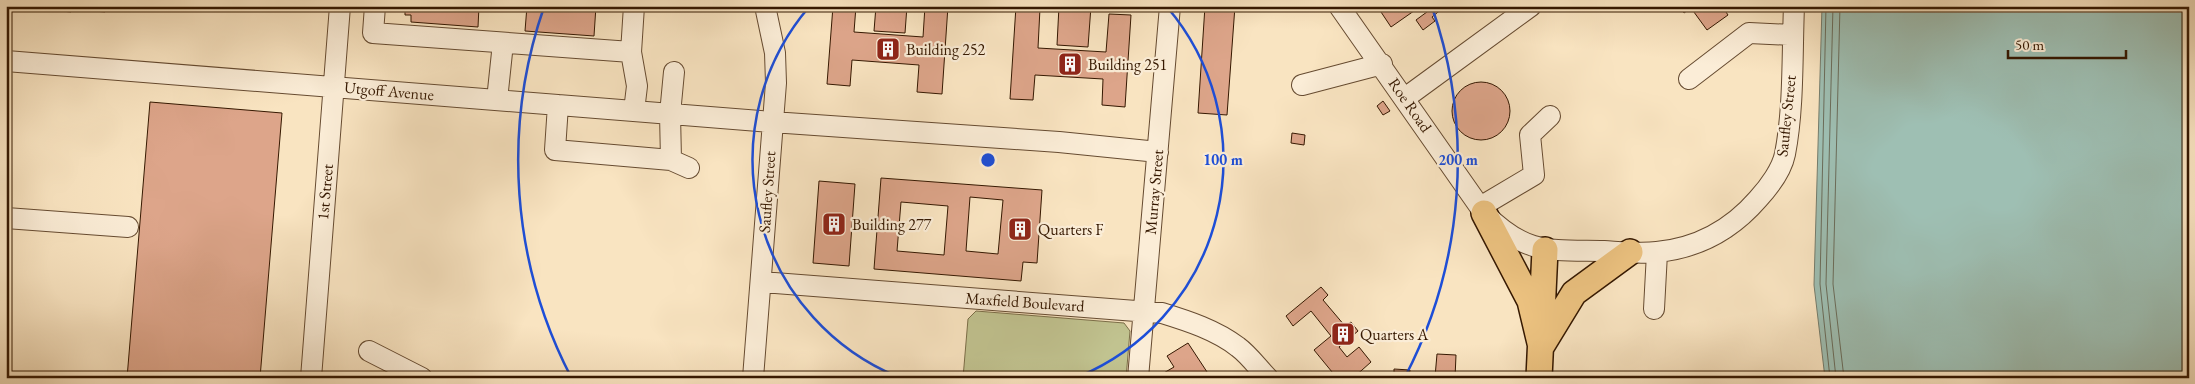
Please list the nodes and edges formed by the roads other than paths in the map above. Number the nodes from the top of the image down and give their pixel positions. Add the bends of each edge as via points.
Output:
1 (340, 6) edge
2 (375, 6) edge
3 (634, 6) edge
4 (765, 6) edge
5 (1170, 6) edge
6 (1339, 6) edge
7 (1531, 6) edge
8 (1794, 6) edge
9 (1793, 35) junction
10 (502, 43) junction
11 (631, 52) junction
12 (6, 61) edge
13 (1382, 64) junction
14 (674, 72) dead end
15 (1688, 79) dead end
16 (1302, 85) dead end
17 (334, 87) junction
18 (1405, 98) junction
19 (497, 100) junction
20 (558, 105) junction
21 (634, 111) junction
22 (670, 114) junction
23 (1550, 116) dead end
24 (772, 122) junction
25 (1158, 152) junction
26 (671, 160) junction
27 (689, 168) dead end
28 (1482, 210) junction
29 (6, 218) edge
30 (128, 227) dead end
31 (1545, 250) junction
32 (1630, 252) junction
33 (1657, 252) junction
34 (761, 282) junction
35 (1654, 309) dead end
36 (1143, 311) junction
37 (1541, 346) junction
38 (369, 350) dead end
39 (310, 378) edge
40 (422, 378) edge
41 (753, 378) edge
42 (1138, 378) edge
43 (1268, 378) edge
44 (1539, 378) edge

1 - 17 street, 1st Street
2 - 10 street via 373,33
3 - 11 street
4 - 24 street, Saufley Street via 775,53
5 - 25 street, Murray Street
6 - 13 street, Roe Road
7 - 18 street
8 - 9 street, Saufley Street
9 - 15 street via 1749,33
9 - 33 street, Saufley Street via 1785,156 1768,188 1745,214 1723,231 1700,242
10 - 11 street
10 - 19 street
11 - 21 street via 636,86
12 - 17 street, Utgoff Avenue
13 - 16 street
13 - 18 street, Roe Road
14 - 22 street
17 - 19 street, Utgoff Avenue
17 - 39 street, 1st Street
18 - 28 street, Roe Road
19 - 20 street, Utgoff Avenue
20 - 21 street, Utgoff Avenue
20 - 26 street via 555,150
21 - 22 street, Utgoff Avenue
22 - 24 street, Utgoff Avenue
22 - 26 street
23 - 28 street via 1530,135 1534,175
24 - 25 street, Utgoff Avenue
24 - 34 street, Saufley Street
25 - 36 street, Murray Street
26 - 27 street
28 - 31 street, Roe Road via 1503,232
28 - 37 main road via 1530,301
29 - 30 street
31 - 32 street, Saufley Street
31 - 37 main road
32 - 33 street, Saufley Street
32 - 37 main road via 1574,293
33 - 35 street
34 - 36 street, Maxfield Boulevard
34 - 41 street, Saufley Street
36 - 42 street, Murray Street
36 - 43 street, Maxfield Boulevard via 1189,321 1222,337 1238,347
37 - 44 main road
38 - 40 street

